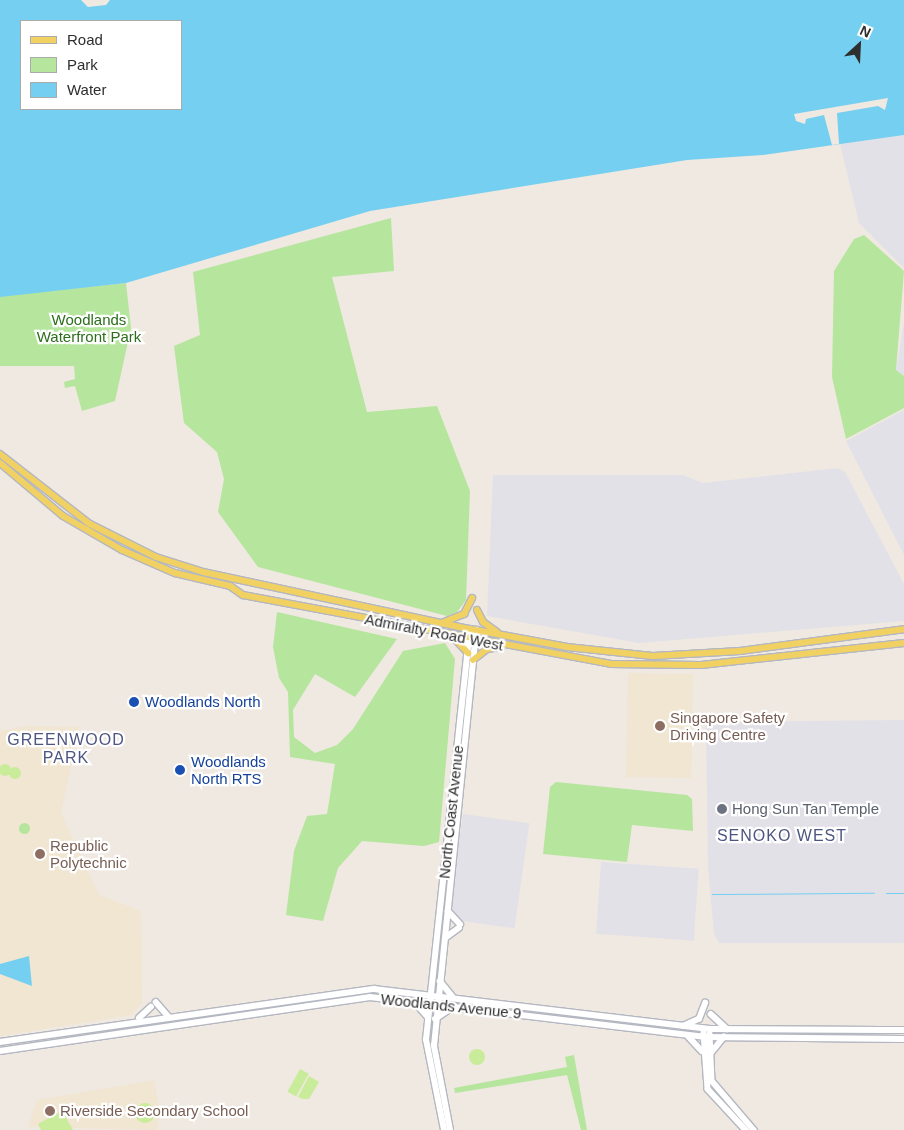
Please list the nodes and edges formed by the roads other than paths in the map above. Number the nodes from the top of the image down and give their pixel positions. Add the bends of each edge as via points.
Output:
1 (2, 463) edge
2 (298, 591) junction
3 (327, 597) junction
4 (472, 598) dead end
5 (308, 607) junction
6 (477, 610) dead end
7 (327, 611) junction
8 (443, 622) junction
9 (473, 629) junction
10 (904, 629) edge
11 (500, 634) junction
12 (448, 635) junction
13 (472, 639) junction
14 (904, 643) edge
15 (510, 646) junction
16 (767, 648) junction
17 (741, 650) junction
18 (468, 653) junction
19 (769, 658) junction
20 (473, 660) junction
21 (745, 661) junction
22 (447, 909) junction
23 (445, 939) junction
24 (437, 977) junction
25 (416, 993) junction
26 (434, 996) junction
27 (459, 999) junction
28 (410, 1000) junction
29 (268, 1001) junction
30 (433, 1003) junction
31 (704, 1003) dead end
32 (455, 1006) junction
33 (217, 1008) junction
34 (273, 1010) junction
35 (711, 1014) dead end
36 (169, 1017) junction
37 (220, 1019) junction
38 (428, 1019) junction
39 (435, 1019) junction
40 (126, 1024) junction
41 (681, 1027) junction
42 (707, 1029) junction
43 (728, 1030) junction
44 (904, 1030) edge
45 (681, 1034) junction
46 (707, 1037) junction
47 (724, 1037) junction
48 (904, 1039) edge
49 (0, 1042) edge
50 (0, 1051) edge
51 (707, 1055) junction
52 (444, 1130) edge
53 (450, 1130) edge
54 (746, 1130) edge
55 (754, 1130) edge

1 - 2 main road, Admiralty Road West via 13,465 90,524 131,547 188,568
1 - 5 main road, Admiralty Road West via 63,516 145,561 230,586 243,595
2 - 3 main road, Admiralty Road West
2 - 5 main road via 314,597 313,605
3 - 7 main road via 318,605
3 - 8 main road, Admiralty Road West
4 - 8 main road via 464,614
5 - 7 main road, Admiralty Road West
6 - 11 main road via 483,622
7 - 12 main road, Admiralty Road West
8 - 9 main road, Admiralty Road West
9 - 11 main road, Admiralty Road West
9 - 13 main road, North Coast Avenue
10 - 16 main road, Admiralty Road West
11 - 17 main road, Admiralty Road West via 610,653
12 - 13 main road, Admiralty Road West
12 - 18 main road via 463,643
13 - 15 main road, Admiralty Road West
13 - 18 main road, North Coast Avenue
13 - 20 main road, North Coast Avenue
14 - 19 main road, Admiralty Road West
15 - 20 main road via 487,649
15 - 21 main road, Admiralty Road West via 637,666
16 - 17 main road, Admiralty Road West
16 - 19 main road via 765,654
17 - 21 main road via 748,655
18 - 24 main road, North Coast Avenue
19 - 21 main road, Admiralty Road West
20 - 22 main road, North Coast Avenue
22 - 23 main road, North Coast Avenue
22 - 23 main road via 460,926
23 - 24 main road, North Coast Avenue
24 - 25 main road
24 - 26 main road, North Coast Avenue
24 - 27 main road via 444,990
25 - 26 main road, Woodlands Avenue 9
25 - 29 main road, Woodlands Avenue 9 via 356,990
26 - 27 main road, Woodlands Avenue 9
26 - 30 main road, North Coast Avenue
27 - 41 main road, Woodlands Avenue 9
28 - 30 main road, Woodlands Avenue 9
28 - 34 main road, Woodlands Avenue 9 via 345,999
28 - 38 main road via 422,1007
29 - 33 main road, Woodlands Avenue 9
29 - 34 main road via 275,1004
30 - 32 main road, Woodlands Avenue 9
30 - 38 main road
30 - 39 main road
31 - 41 main road via 699,1019
32 - 39 main road
32 - 45 main road, Woodlands Avenue 9
33 - 36 main road, Woodlands Avenue 9
33 - 37 main road via 213,1014
34 - 37 main road, Woodlands Avenue 9
35 - 43 main road
36 - 40 main road, Woodlands Avenue 9
36 - 40 main road via 153,1004 143,1018
37 - 50 main road, Woodlands Avenue 9
38 - 52 main road via 428,1053
39 - 53 main road via 434,1046
40 - 49 main road, Woodlands Avenue 9
41 - 42 main road, Woodlands Avenue 9
42 - 43 main road, Woodlands Avenue 9
42 - 46 main road
43 - 44 main road, Woodlands Avenue 9
45 - 46 main road, Woodlands Avenue 9
45 - 51 main road via 697,1041
46 - 47 main road, Woodlands Avenue 9
46 - 51 main road
47 - 48 main road, Woodlands Avenue 9
47 - 51 main road
51 - 54 main road via 708,1089
51 - 55 main road via 714,1087

